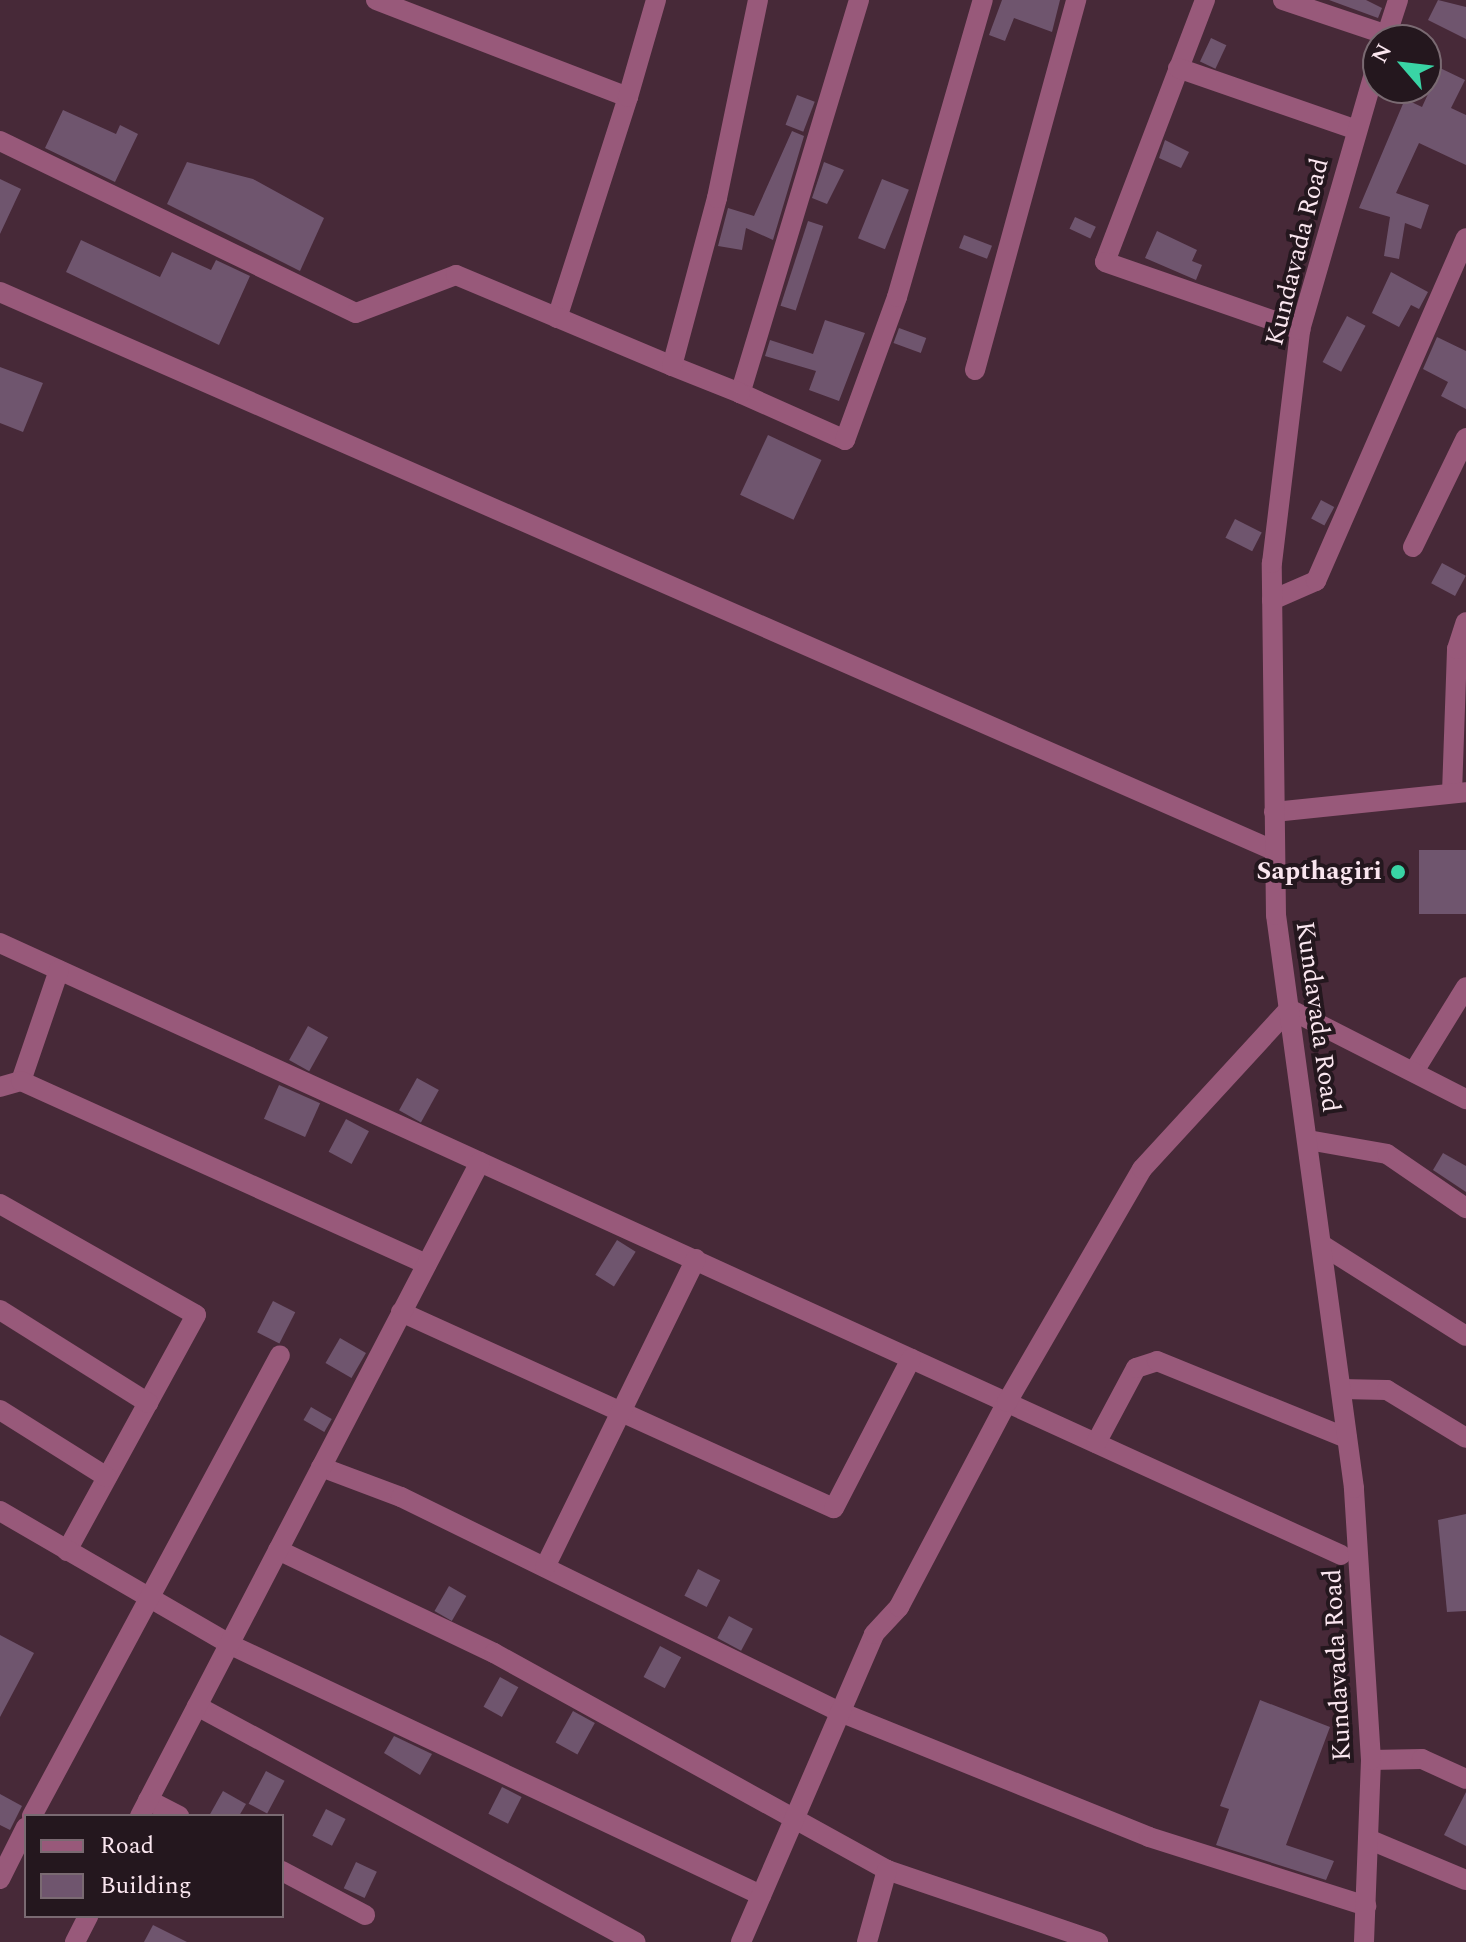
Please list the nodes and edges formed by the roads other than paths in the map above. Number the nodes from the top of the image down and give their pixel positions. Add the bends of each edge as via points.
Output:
1 (376, 0) edge
2 (656, 0) edge
3 (758, 0) edge
4 (859, 0) edge
5 (983, 0) edge
6 (1076, 0) edge
7 (1205, 0) edge
8 (1283, 0) edge
9 (1398, 0) edge
10 (1390, 24) edge
11 (1362, 29) edge
12 (1178, 68) junction
13 (628, 97) junction
14 (1365, 104) edge
15 (1357, 130) junction
16 (0, 141) edge
17 (1466, 238) edge
18 (0, 292) edge
19 (557, 318) junction
20 (1300, 330) junction
21 (672, 366) junction
22 (975, 370) dead end
23 (740, 393) junction
24 (1466, 438) edge
25 (1413, 547) dead end
26 (1272, 600) junction
27 (1466, 622) edge
28 (1459, 792) edge
29 (1274, 812) junction
30 (1275, 851) junction
31 (0, 943) edge
32 (59, 970) junction
33 (1463, 998) edge
34 (1289, 1009) junction
35 (1416, 1068) junction
36 (21, 1081) junction
37 (0, 1087) edge
38 (1466, 1099) edge
39 (1308, 1140) junction
40 (480, 1162) junction
41 (0, 1204) edge
42 (1466, 1208) edge
43 (1322, 1245) junction
44 (696, 1259) junction
45 (427, 1264) junction
46 (0, 1310) edge
47 (401, 1312) junction
48 (1466, 1336) edge
49 (280, 1355) dead end
50 (911, 1359) junction
51 (1341, 1389) junction
52 (1007, 1402) junction
53 (148, 1403) junction
54 (0, 1410) edge
55 (620, 1412) junction
56 (1347, 1438) junction
57 (1466, 1438) edge
58 (1096, 1443) junction
59 (321, 1467) junction
60 (107, 1477) junction
61 (0, 1511) edge
62 (278, 1550) junction
63 (67, 1551) junction
64 (1341, 1555) dead end
65 (545, 1567) junction
66 (148, 1600) junction
67 (233, 1646) junction
68 (197, 1706) junction
69 (840, 1712) junction
70 (1371, 1760) junction
71 (1466, 1779) edge
72 (144, 1808) edge
73 (33, 1814) edge
74 (170, 1814) edge
75 (796, 1815) junction
76 (24, 1831) edge
77 (1368, 1839) junction
78 (887, 1870) junction
79 (284, 1872) edge
80 (0, 1879) edge
81 (1466, 1880) edge
82 (761, 1895) junction
83 (1366, 1906) junction
84 (365, 1915) dead end
85 (87, 1918) edge
86 (75, 1942) edge
87 (635, 1942) edge
88 (741, 1942) edge
89 (867, 1942) edge
90 (1098, 1942) edge
91 (1364, 1942) edge

1 - 13 street
2 - 13 street
3 - 21 street via 717,198
4 - 23 street
5 - 23 street via 897,297 845,440
6 - 22 street
7 - 12 street
8 - 11 street
9 - 10 street
12 - 15 street
12 - 20 street via 1105,262
13 - 19 street
14 - 15 street, Kundavada Road
15 - 20 street, Kundavada Road
16 - 19 street via 356,313 456,275
17 - 26 street via 1316,581
18 - 30 street
19 - 21 street
20 - 26 street, Kundavada Road
21 - 23 street
24 - 25 street
26 - 29 street, Kundavada Road
27 - 28 street via 1457,649
28 - 29 street
29 - 30 street, Kundavada Road
30 - 34 street, Kundavada Road via 1276,915
31 - 32 street
32 - 36 street
32 - 40 street
33 - 35 street
34 - 35 street
34 - 39 street, Kundavada Road
34 - 52 street via 1142,1169
35 - 38 street
36 - 37 street
36 - 45 street
39 - 42 street via 1387,1154
39 - 43 street, Kundavada Road
40 - 44 street
40 - 45 street
41 - 53 street via 196,1315
43 - 48 street
43 - 51 street, Kundavada Road
44 - 50 street
44 - 55 street
45 - 47 street
46 - 53 street
47 - 55 street
47 - 59 street
49 - 66 street
50 - 52 street
50 - 55 street via 834,1508
51 - 56 street, Kundavada Road
51 - 57 street via 1387,1390
52 - 58 street
52 - 69 street via 899,1607 874,1634
53 - 60 street
54 - 60 street
55 - 65 street
56 - 58 street via 1157,1361 1136,1368
56 - 70 street, Kundavada Road
58 - 64 street
59 - 62 street
59 - 65 street via 401,1497
60 - 63 street
61 - 63 street
62 - 67 street
62 - 75 street via 494,1653
63 - 66 street
65 - 69 street
66 - 67 street
66 - 73 street
67 - 68 street
67 - 82 street
68 - 72 street
68 - 87 street
69 - 75 street
69 - 83 street via 1149,1837
70 - 71 street via 1422,1759
70 - 77 street, Kundavada Road
72 - 74 street
75 - 78 street
75 - 82 street
76 - 80 street
77 - 81 street
77 - 83 street, Kundavada Road
78 - 89 street
78 - 90 street
79 - 84 street
82 - 88 street
83 - 91 street, Kundavada Road
85 - 86 street

